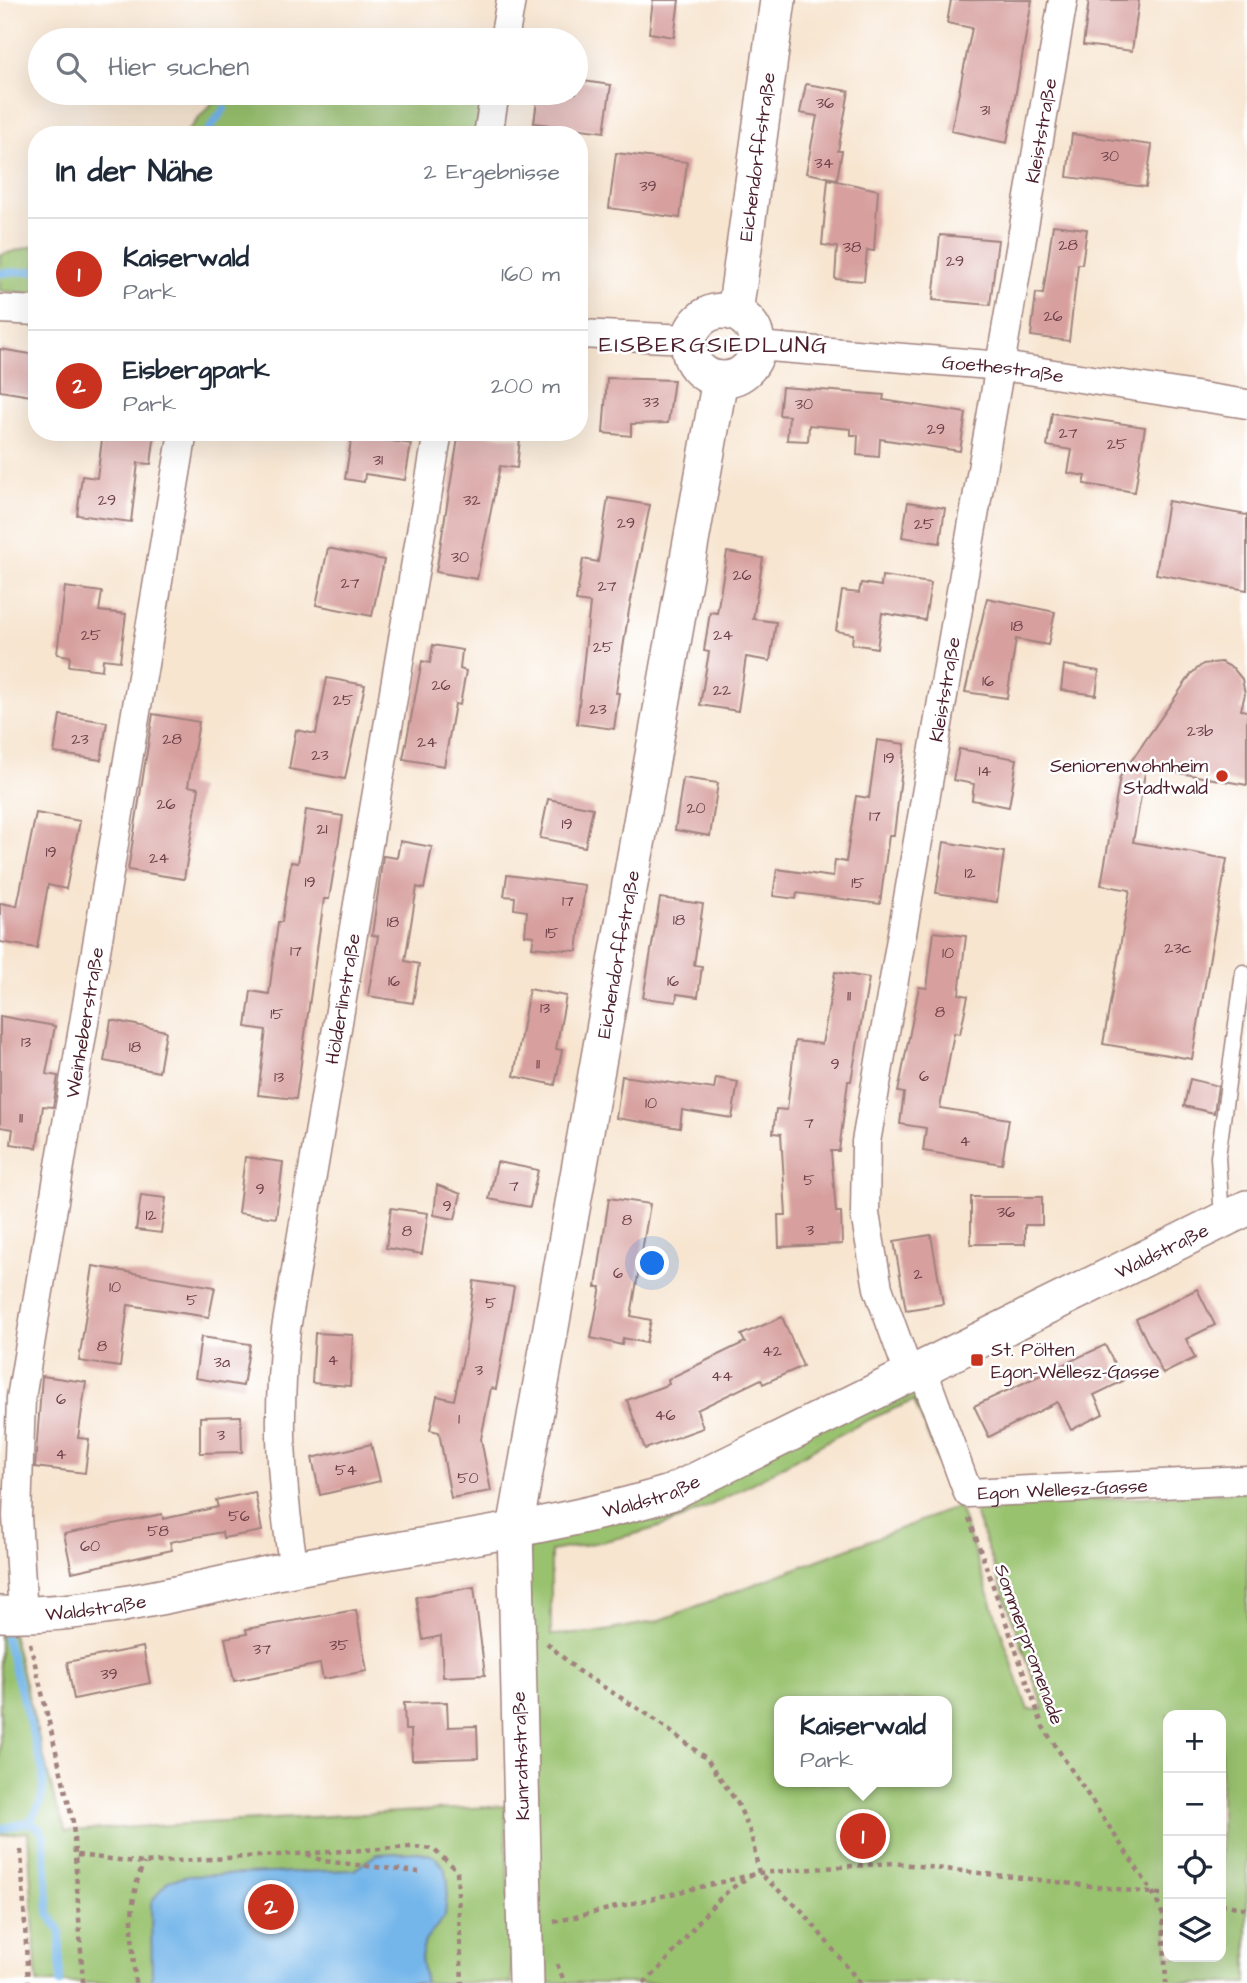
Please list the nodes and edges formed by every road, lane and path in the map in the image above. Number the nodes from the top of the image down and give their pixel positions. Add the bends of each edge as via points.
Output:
1 (511, 0) edge
2 (778, 0) edge
3 (1063, 0) edge
4 (506, 28) edge
5 (493, 105) edge
6 (490, 126) edge
7 (0, 309) edge
8 (28, 311) edge
9 (735, 313) junction
10 (588, 334) edge
11 (689, 339) junction
12 (757, 346) junction
13 (1002, 366) junction
14 (720, 380) junction
15 (1247, 404) edge
16 (181, 441) edge
17 (436, 441) edge
18 (1243, 972) dead end
19 (1234, 1214) edge
20 (915, 1371) junction
21 (1247, 1479) edge
22 (968, 1493) junction
23 (515, 1529) junction
24 (293, 1569) junction
25 (12, 1614) edge
26 (542, 1639) dead end
27 (21, 1850) dead end
28 (306, 1854) junction
29 (77, 1855) junction
30 (144, 1863) junction
31 (419, 1872) dead end
32 (759, 1873) junction
33 (1153, 1893) junction
34 (1163, 1894) edge
35 (1226, 1905) edge
36 (1247, 1909) edge
37 (548, 1924) dead end
38 (28, 1983) edge
39 (83, 1983) edge
40 (135, 1983) edge
41 (461, 1983) edge
42 (526, 1983) edge
43 (644, 1983) edge
44 (860, 1983) edge
45 (1166, 1983) edge

1 - 4 street
2 - 9 street, Eichendorffstraße
3 - 13 street, Kleiststraße
5 - 6 street
7 - 8 street
9 - 11 street via 708,314 695,325
9 - 12 street via 751,326
10 - 11 street
11 - 14 street via 696,367
12 - 13 street, Goethestraße
12 - 14 street via 746,371
13 - 15 street, Goethestraße
13 - 20 street, Kleiststraße via 866,1142 865,1214 878,1288
14 - 23 street, Eichendorffstraße
16 - 25 street, Weinheberstraße via 21,1398
17 - 24 street, Hölderlinstraße via 286,1329 278,1431
18 - 19 lane via 1218,1157
19 - 20 street, Waldstraße
20 - 22 street, Egon Wellesz-Gasse
20 - 23 street, Waldstraße via 670,1493
21 - 22 street, Egon Wellesz-Gasse
22 - 33 path, Sommerpromenade via 968,1514 1043,1727
23 - 24 street, Waldstraße
23 - 42 street, Kunrathstraße
24 - 25 street, Waldstraße via 93,1609
25 - 29 path via 71,1810
26 - 32 path via 579,1671 707,1759 738,1804 751,1834
27 - 38 path
28 - 30 path
28 - 31 path via 323,1861
28 - 41 path via 413,1847 433,1849 447,1860 457,1870
29 - 30 path
29 - 39 path
30 - 40 path via 134,1884 132,1903
32 - 33 path via 893,1863
32 - 37 path
32 - 43 path via 734,1885 690,1931 667,1964
32 - 44 path via 802,1911
33 - 34 path
33 - 45 path, Sommerpromenade via 1163,1915
35 - 36 path

